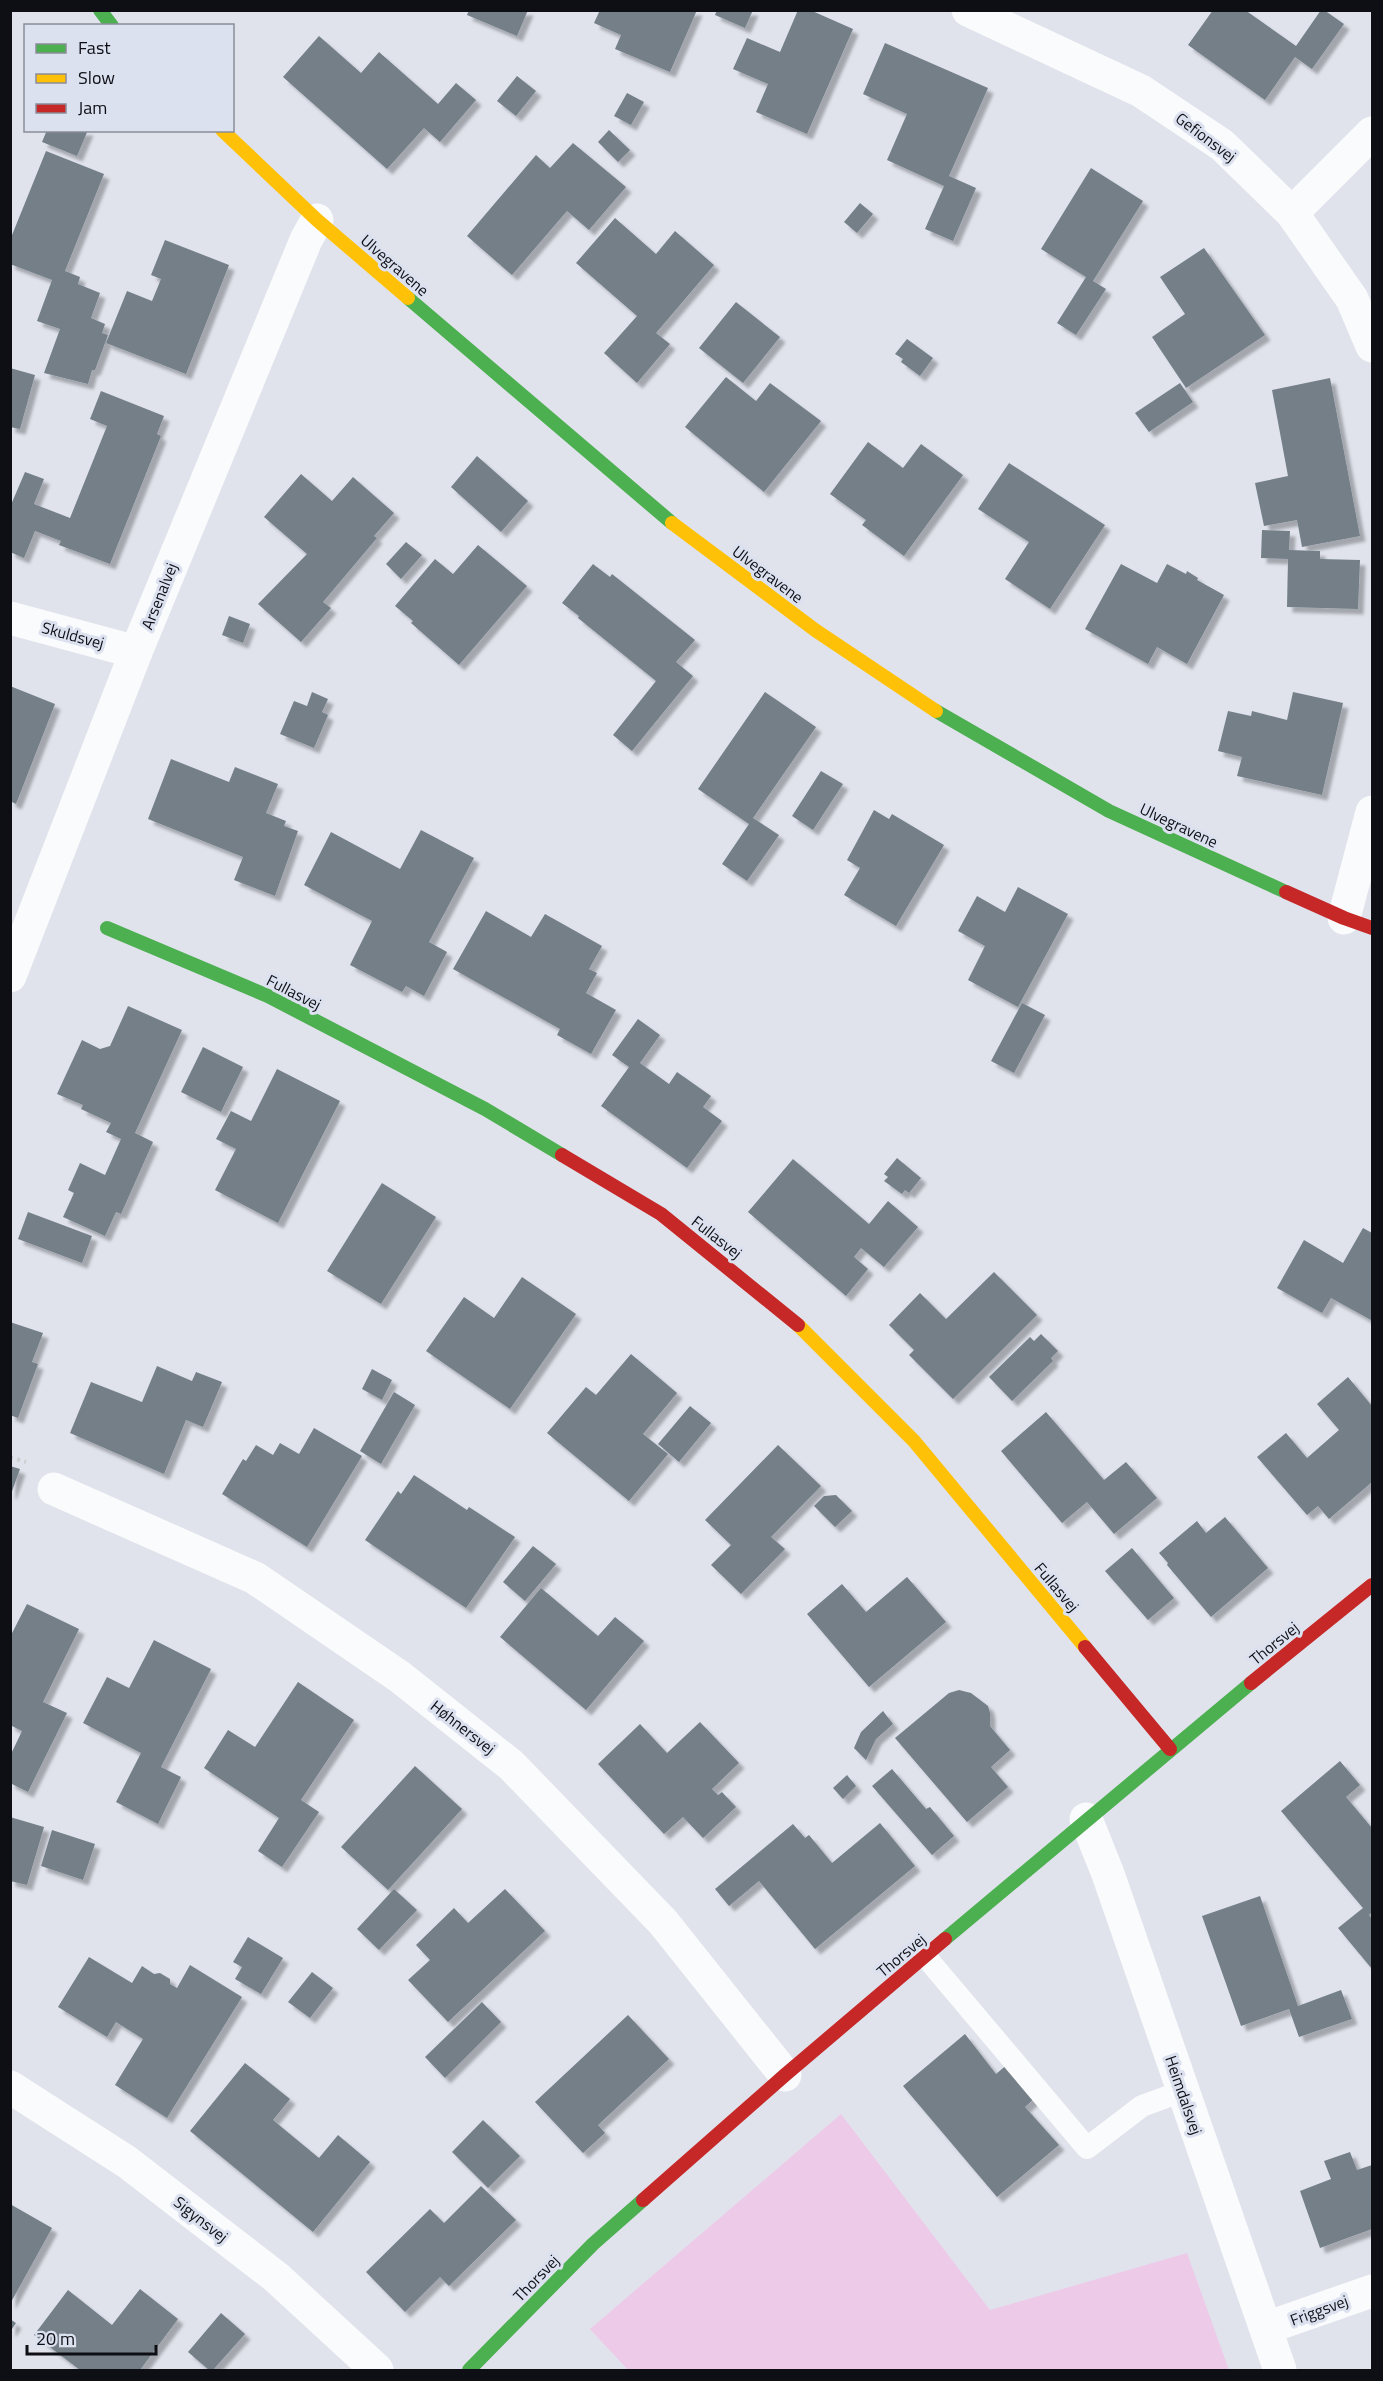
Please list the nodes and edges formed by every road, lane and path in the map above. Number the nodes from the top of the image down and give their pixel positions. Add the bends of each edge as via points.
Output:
1 (100, 10) edge
2 (968, 10) edge
3 (110, 24) edge
4 (224, 132) edge
5 (1372, 133) edge
6 (1292, 213) junction
7 (317, 220) junction
8 (1372, 346) edge
9 (10, 618) edge
10 (136, 651) junction
11 (1372, 812) edge
12 (1358, 923) edge
13 (107, 928) dead end
14 (10, 976) edge
15 (54, 1489) dead end
16 (1372, 1585) edge
17 (1170, 1749) junction
18 (1086, 1819) junction
19 (925, 1956) junction
20 (784, 2075) junction
21 (10, 2087) edge
22 (1183, 2091) junction
23 (1372, 2290) edge
24 (1266, 2328) junction
25 (376, 2370) edge
26 (469, 2370) edge
27 (1280, 2370) edge

1 - 3 street
2 - 6 street, Gefionsvej via 1141,90 1222,145
4 - 7 street, Ulvegravene
5 - 6 street
6 - 8 street, Gefionsvej via 1352,299
7 - 10 street, Arsenalvej
7 - 12 street, Ulvegravene via 658,512 815,630 928,706 1109,811
9 - 10 street, Skuldsvej
10 - 14 street, Arsenalvej
11 - 12 street
13 - 17 street, Fullasvej via 268,996 485,1109 661,1214 789,1316 914,1441
15 - 20 street, Høhnersvej via 255,1578 400,1677 511,1765 663,1922
16 - 17 street, Thorsvej
17 - 18 street, Thorsvej
18 - 19 street, Thorsvej
18 - 22 street, Heimdalsvej
19 - 20 street, Thorsvej
19 - 22 lane via 1087,2148 1142,2106
20 - 26 street, Thorsvej via 593,2244
21 - 25 street, Sigynsvej via 128,2162 276,2277
22 - 24 street, Heimdalsvej
23 - 24 street, Friggsvej
24 - 27 street, Heimdalsvej

